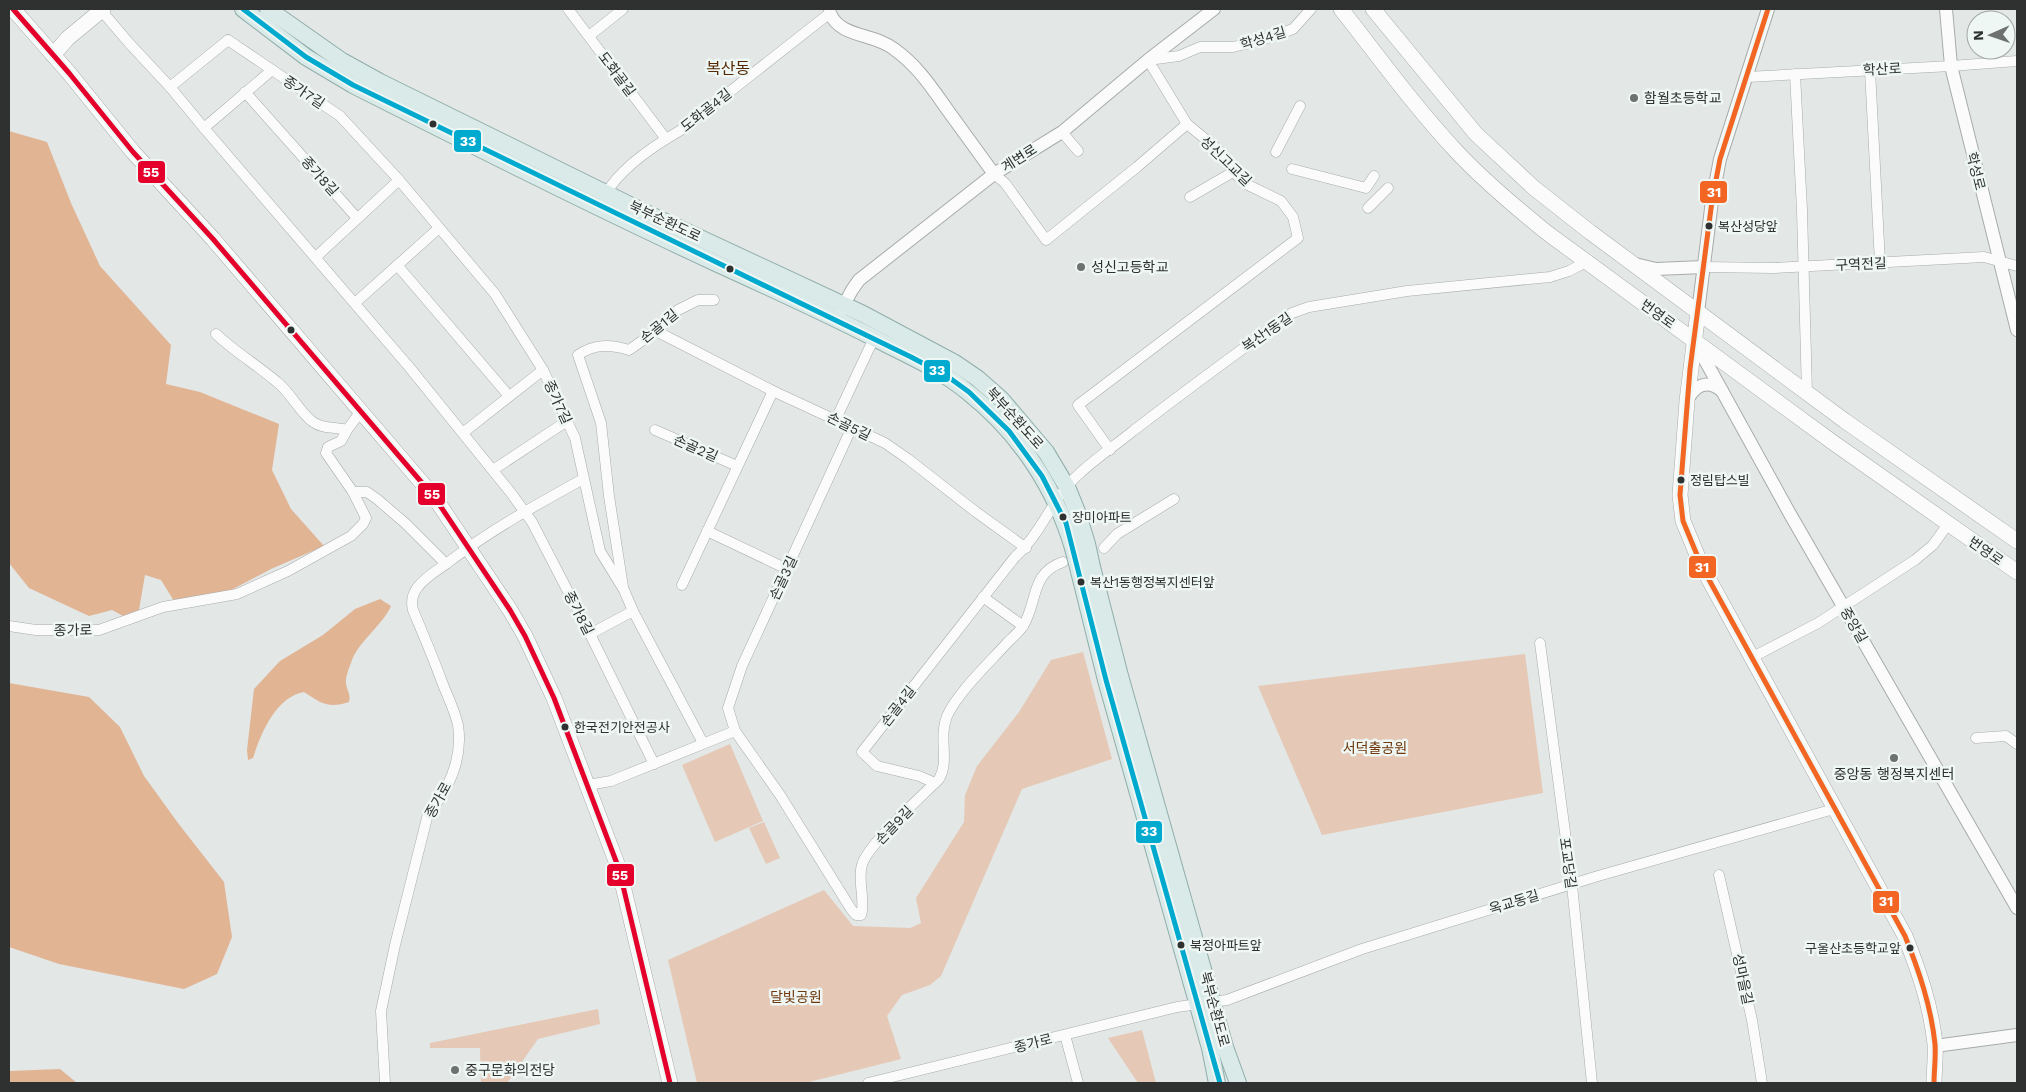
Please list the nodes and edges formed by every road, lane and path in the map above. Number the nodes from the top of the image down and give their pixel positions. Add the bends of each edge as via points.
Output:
1 (13, 9) edge
2 (101, 9) edge
3 (233, 9) edge
4 (243, 9) edge
5 (268, 9) edge
6 (278, 9) edge
7 (568, 9) edge
8 (623, 9) edge
9 (1214, 9) edge
10 (1311, 9) edge
11 (1341, 9) edge
12 (1373, 9) edge
13 (1768, 9) edge
14 (1946, 9) edge
15 (830, 11) edge
16 (589, 36) junction
17 (53, 55) junction
18 (1148, 60) junction
19 (2017, 61) edge
20 (1951, 66) junction
21 (272, 70) junction
22 (1870, 70) junction
23 (1795, 74) junction
24 (1747, 77) junction
25 (170, 87) junction
26 (245, 92) junction
27 (1300, 106) dead end
28 (1187, 124) junction
29 (204, 128) junction
30 (1062, 132) junction
31 (666, 139) junction
32 (1078, 151) dead end
33 (1276, 152) dead end
34 (1292, 169) dead end
35 (543, 171) junction
36 (1233, 172) junction
37 (994, 174) junction
38 (1374, 176) dead end
39 (399, 180) junction
40 (1388, 188) dead end
41 (606, 194) junction
42 (1190, 197) dead end
43 (1368, 208) dead end
44 (357, 218) junction
45 (439, 228) junction
46 (316, 257) junction
47 (1998, 260) junction
48 (1586, 262) junction
49 (1630, 262) junction
50 (1880, 263) junction
51 (397, 266) junction
52 (1803, 266) junction
53 (2017, 266) edge
54 (1704, 268) junction
55 (1644, 272) junction
56 (1630, 293) junction
57 (714, 300) dead end
58 (355, 303) junction
59 (840, 312) junction
60 (1698, 312) junction
61 (2017, 330) edge
62 (656, 331) junction
63 (216, 334) dead end
64 (874, 338) junction
65 (1694, 340) junction
66 (543, 370) junction
67 (773, 391) junction
68 (1722, 391) junction
69 (1807, 392) junction
70 (508, 396) junction
71 (1686, 401) junction
72 (361, 411) junction
73 (836, 419) junction
74 (567, 421) junction
75 (852, 427) junction
76 (346, 430) junction
77 (655, 430) dead end
78 (464, 432) junction
79 (1110, 450) junction
80 (737, 466) junction
81 (493, 470) junction
82 (583, 480) junction
83 (1067, 487) junction
84 (353, 492) junction
85 (1174, 499) dead end
86 (1056, 500) junction
87 (525, 512) junction
88 (1948, 524) junction
89 (708, 531) junction
90 (2017, 541) edge
91 (468, 546) junction
92 (1080, 546) junction
93 (1026, 548) junction
94 (1104, 548) dead end
95 (1063, 562) dead end
96 (446, 564) junction
97 (787, 569) junction
98 (2017, 572) edge
99 (682, 585) dead end
100 (624, 590) junction
101 (983, 597) junction
102 (1844, 607) junction
103 (633, 611) junction
104 (9, 626) edge
105 (1023, 626) junction
106 (590, 634) junction
107 (1540, 643) dead end
108 (1751, 658) junction
109 (735, 731) junction
110 (1976, 738) dead end
111 (703, 743) junction
112 (2017, 744) edge
113 (654, 764) junction
114 (935, 783) junction
115 (588, 785) junction
116 (1834, 809) junction
117 (1720, 875) dead end
118 (1572, 885) junction
119 (2016, 903) edge
120 (1205, 1003) junction
121 (1064, 1035) junction
122 (2017, 1035) edge
123 (1935, 1046) junction
124 (1218, 1050) junction
125 (385, 1083) edge
126 (670, 1083) edge
127 (868, 1083) edge
128 (1078, 1083) edge
129 (1219, 1083) edge
130 (1234, 1083) edge
131 (1238, 1083) edge
132 (1592, 1083) edge
133 (1762, 1083) edge
134 (1934, 1083) edge

1 - 17 main road
2 - 17 main road
2 - 25 street, 종가8길
3 - 35 main road via 330,80 395,113
4 - 35 main road, 북부순환도로 via 333,74
5 - 35 main road, 북부순환도로 via 359,71
6 - 35 main road via 361,64 411,89
7 - 16 street, 도화골길
8 - 16 street
9 - 18 street, 계변로
10 - 18 street, 학성4길 via 1293,29 1262,40 1233,47 1200,47 1179,56
11 - 48 main road, 번영로 via 1455,150 1482,178
12 - 49 main road, 번영로 via 1476,134 1502,160
13 - 24 street
14 - 20 street, 학성로
15 - 31 street, 도화골4길
15 - 37 street via 839,26 851,33 885,42 923,74
16 - 31 street, 도화골길
17 - 72 main road via 133,152 220,247
18 - 28 street, 성신고교길
18 - 30 street, 계변로
19 - 20 street, 학산로
20 - 22 street, 학산로
20 - 47 street, 학성로
21 - 25 street, 종가7길 via 228,40
21 - 26 street
21 - 39 street, 종가7길 via 340,116
22 - 23 street, 학산로
22 - 50 street
23 - 24 street, 학산로
23 - 52 street
24 - 54 street via 1720,159
25 - 29 street, 종가8길
26 - 29 street
26 - 44 street, 종가8길
27 - 33 street
28 - 36 street, 성신고교길 via 1222,152
28 - 37 street via 1046,240 1005,183
29 - 46 street, 종가8길
30 - 32 street
30 - 37 street, 계변로
31 - 41 street, 도화골4길 via 617,176
34 - 38 street via 1366,188
35 - 41 main road, 북부순환도로
35 - 59 main road, 북부순환도로
36 - 42 street
36 - 79 street, 성신고교길 via 1248,185 1281,201 1293,217 1298,238 1078,405
37 - 59 street, 계변로 via 859,280
39 - 44 street
39 - 45 street, 종가7길
40 - 43 street
41 - 59 main road, 북부순환도로
44 - 46 street
45 - 51 street
45 - 66 street, 종가7길 via 495,294
46 - 58 street, 종가8길
47 - 50 street, 구역전길 via 1968,257
47 - 53 street, 구역전길
47 - 61 street, 학성로
48 - 56 main road, 번영로
48 - 79 street, 복산1동길 via 1550,277 1407,291 1309,307 1292,314 1179,394
49 - 54 street via 1656,268
49 - 55 main road, 번영로
50 - 52 street, 구역전길
51 - 58 street
51 - 70 street
52 - 54 street, 구역전길
52 - 69 street
54 - 60 street
55 - 56 main road via 1647,280 1645,289 1638,294
55 - 60 main road, 번영로
56 - 65 main road, 번영로
57 - 62 street, 손골1길 via 698,300 678,310
58 - 78 street, 종가8길
59 - 64 main road, 북부순환도로
59 - 83 main road, 북부순환도로 via 955,363 978,378 1034,435
60 - 65 main road
60 - 69 main road, 번영로
62 - 67 street, 손골5길
62 - 100 street, 손골1길 via 629,350 614,345 590,347 578,355 601,422 608,496
63 - 76 street via 278,382 313,422 323,427
64 - 73 street
64 - 86 main road, 북부순환도로 via 947,376 990,410 1021,446
65 - 68 street, 중앙길
65 - 71 main road
65 - 88 main road, 번영로
66 - 70 street
66 - 74 street, 종가7길
67 - 73 street, 손골5길
67 - 80 street
68 - 71 street via 1703,385 1693,390
68 - 102 street, 중앙길
69 - 90 main road, 번영로
70 - 78 street
71 - 108 main road via 1680,488 1683,522 1702,566
72 - 76 street, 종가로
72 - 91 main road via 434,498
73 - 75 street, 손골5길
74 - 81 street
74 - 82 street, 종가7길 via 575,438
75 - 93 street, 손골5길 via 885,443
75 - 97 street, 손골3길
76 - 84 street, 종가로 via 341,441 328,447 326,453
77 - 80 street, 손골2길
78 - 81 street, 종가8길
79 - 83 street, 복산1동길
80 - 89 street
81 - 87 street, 종가8길
82 - 87 street, 종가로
82 - 100 street, 종가7길 via 600,551
83 - 86 street, 복산1동길
83 - 92 main road, 북부순환도로 via 1078,514
84 - 96 street via 367,492 377,499
84 - 104 street, 종가로 via 366,518 352,536 237,594 164,607 99,630 36,630
85 - 94 street via 1117,534
86 - 92 main road, 북부순환도로
86 - 93 street, 손골4길
87 - 91 street, 종가로
87 - 106 street, 종가8길
88 - 98 main road, 번영로
88 - 102 street via 1933,545 1915,560
89 - 97 street
89 - 99 street
91 - 96 street, 종가로
91 - 115 main road via 528,643 554,698
92 - 120 main road, 북부순환도로, bridge via 1106,680
93 - 101 street, 손골4길
95 - 105 street, 손골9길 via 1040,579
96 - 125 street, 종가로 via 415,590 412,604 458,724 458,745 447,787 428,814 395,944 381,1011
97 - 109 street, 손골3길 via 729,702 729,715
100 - 103 street, 종가7길
101 - 105 street
101 - 114 street, 손골4길 via 862,752 878,766
102 - 108 street via 1793,638
102 - 119 street, 중앙길
103 - 106 street
103 - 111 street, 종가7길
105 - 114 street, 손골9길 via 987,665 946,718 942,740 945,766
106 - 113 street, 종가8길
107 - 118 street, 포교당길
108 - 116 main road
109 - 111 street
109 - 114 street, 손골9길 via 856,915 861,915 863,909 860,876 864,859
110 - 112 street via 2006,736
111 - 113 street
113 - 115 street via 611,781
115 - 126 main road via 619,869
116 - 118 street, 옥교동길
116 - 123 main road via 1905,936 1920,974
117 - 133 street, 성마을길 via 1752,1020
118 - 120 street, 옥교동길 via 1362,949 1227,1000
118 - 132 street, 포교당길
120 - 121 street, 종가로
120 - 124 main road, 북부순환도로
121 - 127 street, 종가로
121 - 128 street
122 - 123 street
123 - 134 main road
124 - 129 main road
124 - 130 main road, 북부순환도로
124 - 131 main road

